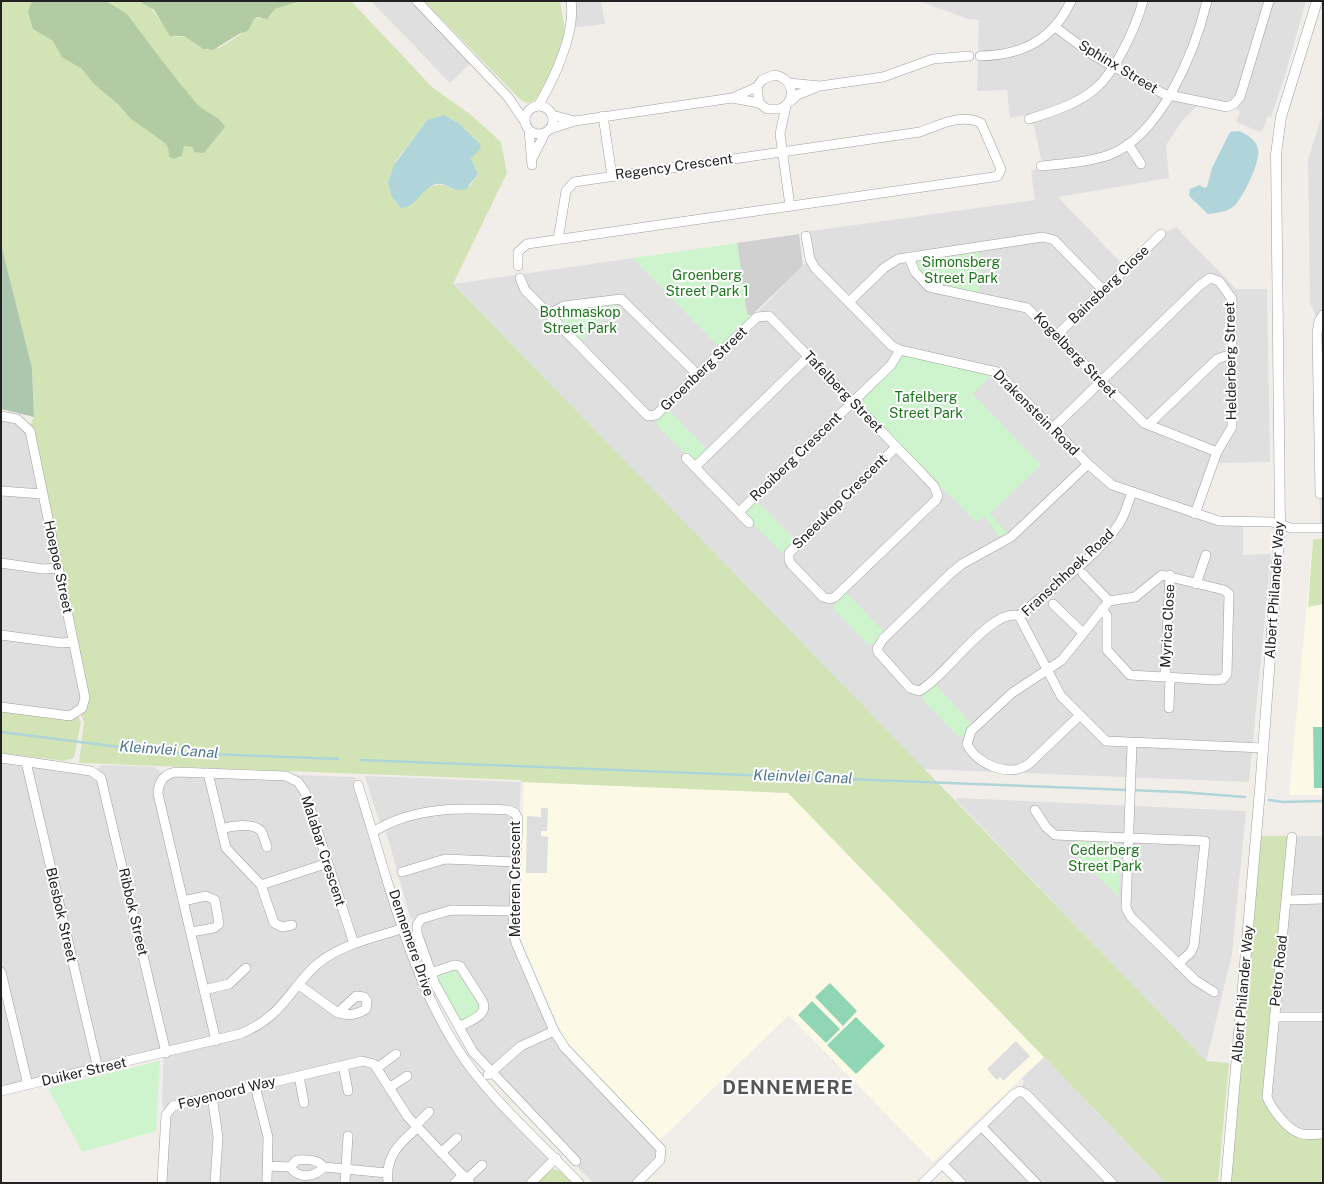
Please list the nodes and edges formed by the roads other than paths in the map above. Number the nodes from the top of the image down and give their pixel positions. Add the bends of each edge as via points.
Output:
1 (416, 1) edge
2 (571, 1) edge
3 (1071, 1) edge
4 (1143, 1) edge
5 (1207, 1) edge
6 (1269, 1) edge
7 (1317, 1) edge
8 (1055, 27) junction
9 (969, 56) dead end
10 (980, 56) dead end
11 (1112, 66) junction
12 (551, 83) junction
13 (789, 83) junction
14 (820, 86) junction
15 (757, 87) junction
16 (1169, 95) junction
17 (508, 97) junction
18 (732, 98) junction
19 (759, 103) junction
20 (788, 104) junction
21 (534, 107) junction
22 (767, 109) junction
23 (551, 113) junction
24 (603, 116) junction
25 (1029, 120) dead end
26 (575, 121) junction
27 (527, 126) junction
28 (548, 131) junction
29 (780, 134) junction
30 (1128, 144) junction
31 (782, 152) junction
32 (1141, 164) dead end
33 (1041, 166) dead end
34 (612, 176) junction
35 (790, 206) junction
36 (1161, 234) dead end
37 (806, 236) dead end
38 (558, 240) junction
39 (908, 257) junction
40 (518, 266) dead end
41 (520, 278) dead end
42 (1103, 290) junction
43 (849, 302) junction
44 (549, 314) junction
45 (766, 315) joint
46 (1323, 315) edge
47 (1056, 336) junction
48 (900, 350) junction
49 (1232, 354) junction
50 (808, 356) junction
51 (698, 375) junction
52 (1101, 381) junction
53 (1321, 382) edge
54 (853, 402) junction
55 (1, 416) edge
56 (1148, 425) junction
57 (1053, 428) junction
58 (896, 447) junction
59 (1217, 452) junction
60 (1322, 452) edge
61 (686, 458) dead end
62 (1088, 464) junction
63 (696, 466) junction
64 (1, 491) edge
65 (1132, 492) junction
66 (43, 494) junction
67 (938, 494) joint
68 (1320, 494) dead end
69 (739, 512) junction
70 (1196, 514) junction
71 (749, 523) dead end
72 (1280, 525) junction
73 (1323, 528) edge
74 (1206, 555) dead end
75 (1, 563) edge
76 (58, 568) junction
77 (1083, 574) dead end
78 (1170, 575) junction
79 (1196, 584) junction
80 (1109, 601) junction
81 (1053, 604) dead end
82 (1102, 609) junction
83 (1019, 616) junction
84 (1083, 633) junction
85 (1, 635) edge
86 (73, 642) junction
87 (1047, 671) junction
88 (1168, 677) junction
89 (1, 707) edge
90 (1169, 708) dead end
91 (1079, 716) junction
92 (1132, 744) junction
93 (1264, 748) junction
94 (1, 758) edge
95 (26, 762) junction
96 (208, 773) junction
97 (358, 785) dead end
98 (1035, 810) dead end
99 (221, 829) junction
100 (1207, 831) dead end
101 (373, 832) junction
102 (1292, 837) dead end
103 (1128, 838) junction
104 (1206, 841) junction
105 (267, 847) dead end
106 (516, 862) junction
107 (328, 863) junction
108 (402, 872) dead end
109 (261, 885) junction
110 (1323, 899) edge
111 (1286, 900) junction
112 (183, 901) junction
113 (514, 911) junction
114 (292, 925) dead end
115 (404, 928) junction
116 (191, 932) junction
117 (354, 944) junction
118 (1178, 964) junction
119 (246, 968) dead end
120 (1, 972) edge
121 (431, 973) junction
122 (300, 985) junction
123 (204, 990) junction
124 (1214, 992) dead end
125 (338, 1013) dead end
126 (1323, 1016) edge
127 (1274, 1017) junction
128 (459, 1027) junction
129 (554, 1031) junction
130 (216, 1041) junction
131 (166, 1053) junction
132 (396, 1054) dead end
133 (343, 1065) junction
134 (377, 1068) junction
135 (98, 1069) junction
136 (491, 1073) junction
137 (299, 1076) junction
138 (407, 1076) dead end
139 (482, 1081) junction
140 (28, 1085) junction
141 (255, 1086) junction
142 (389, 1088) junction
143 (1, 1091) edge
144 (348, 1091) dead end
145 (212, 1096) junction
146 (304, 1103) dead end
147 (429, 1112) dead end
148 (981, 1126) junction
149 (416, 1127) junction
150 (1323, 1134) edge
151 (348, 1136) dead end
152 (457, 1138) dead end
153 (441, 1152) junction
154 (556, 1158) junction
155 (576, 1161) dead end
156 (942, 1164) junction
157 (482, 1165) dead end
158 (268, 1166) junction
159 (290, 1167) junction
160 (324, 1167) junction
161 (346, 1169) junction
162 (388, 1173) junction
163 (467, 1179) edge
164 (162, 1183) edge
165 (215, 1183) edge
166 (267, 1183) edge
167 (345, 1183) edge
168 (388, 1183) edge
169 (455, 1183) edge
170 (531, 1183) edge
171 (579, 1183) edge
172 (636, 1183) edge
173 (923, 1183) edge
174 (961, 1183) edge
175 (1036, 1183) edge
176 (1112, 1183) edge
177 (1226, 1183) edge

1 - 17 street
2 - 12 street via 571,22
3 - 8 street
4 - 11 street via 1134,31
5 - 16 street via 1193,46
6 - 16 street, Sphinx Street via 1240,97 1234,104 1221,107
7 - 72 street, Albert Philander Way via 1281,117 1276,154
8 - 10 street via 1034,44 1014,52
8 - 11 street, Sphinx Street
9 - 14 street via 932,59 883,77
11 - 16 street, Sphinx Street via 1145,86
11 - 25 street via 1096,88 1073,103
12 - 21 street
12 - 23 street
13 - 14 street
13 - 15 street via 774,75 762,80
13 - 20 street via 792,95
14 - 20 street via 797,95
15 - 18 street
15 - 19 street
16 - 30 street via 1152,122
17 - 21 street
17 - 27 street
18 - 19 street
18 - 24 street
19 - 22 street
20 - 22 street via 780,109
20 - 29 street
21 - 23 street
21 - 27 street
22 - 29 street
23 - 26 street
23 - 28 street via 553,124
24 - 26 street
24 - 34 street
26 - 28 street
27 - 28 street via 536,134
27 - 28 street via 533,161
29 - 31 street
30 - 32 street
30 - 33 street via 1110,154
31 - 34 street, Regency Crescent
31 - 35 street
31 - 35 street, Regency Crescent via 920,132 946,121 976,120 984,127 1001,169 993,178
34 - 38 street, Regency Crescent via 570,184
35 - 38 street
36 - 42 street, Bainsberg Close
37 - 43 street, Drakenstein Road via 812,264
38 - 40 street via 522,247 516,258
39 - 42 street via 1047,237 1054,240
39 - 43 street via 890,263
39 - 47 street, Kogelberg Street via 915,272 929,287 1023,306
41 - 44 street, Groenberg Street via 525,290
42 - 47 street, Bainsberg Close
43 - 48 street, Drakenstein Road
44 - 51 street via 564,306 621,299
44 - 51 street, Groenberg Street via 648,416 656,415
45 - 50 street, Tafelberg Street
45 - 51 street, Groenberg Street via 758,317
46 - 53 street via 1317,333
47 - 52 street, Kogelberg Street
48 - 54 street, Rooiberg Crescent via 891,365
48 - 57 street, Drakenstein Road via 995,370
49 - 52 street, Helderberg Street via 1232,299 1219,281 1210,278
49 - 56 street via 1217,359
49 - 59 street, Helderberg Street via 1232,429
50 - 54 street, Tafelberg Street
50 - 63 street
52 - 56 street, Kogelberg Street
52 - 57 street, Helderberg Street
53 - 60 street
54 - 58 street, Tafelberg Street
54 - 69 street, Rooiberg Crescent
55 - 66 street, Hoepoe Street via 14,418 30,431
56 - 59 street, Kogelberg Street
57 - 62 street, Drakenstein Road
58 - 67 street, Tafelberg Street
58 - 67 street, Sneeukop Crescent via 793,548 788,557 794,568 823,597 835,597 934,502
59 - 70 street, Helderberg Street
60 - 68 street
61 - 63 street, Rooiberg Crescent
62 - 65 street, Drakenstein Road via 1108,483
62 - 83 street via 1012,537 951,573 877,649 910,688 919,691 989,627 1009,616
63 - 69 street, Rooiberg Crescent
64 - 66 street
65 - 70 street, Drakenstein Road
65 - 83 street, Franschhoek Road via 1121,521 1111,534 1049,594
66 - 76 street, Hoepoe Street
69 - 71 street, Rooiberg Crescent
70 - 72 street, Drakenstein Road via 1223,522 1272,522
72 - 73 street, Drakenstein Road
72 - 93 street, Albert Philander Way
74 - 79 street
75 - 76 street
76 - 86 street, Hoepoe Street
77 - 80 street
78 - 79 street
78 - 80 street via 1160,576 1135,597
78 - 88 street, Myrica Close
79 - 88 street via 1224,590 1230,596 1227,674 1218,680
80 - 82 street
81 - 84 street
82 - 84 street
82 - 88 street via 1107,616 1106,648 1113,658 1130,675
83 - 87 street, Franschhoek Road
84 - 87 street via 1062,660
85 - 86 street
86 - 89 street, Hoepoe Street via 85,698 79,711 67,716
87 - 91 street, Franschhoek Road via 1061,696
87 - 91 street via 1018,687 971,731 966,741 970,750 991,767 1025,768
88 - 90 street, Myrica Close
91 - 92 street, Franschhoek Road via 1106,741
92 - 93 street, Franschhoek Road
92 - 103 street
93 - 177 street, Albert Philander Way
94 - 95 street
95 - 131 street, Ribbok Street via 96,773 102,781
95 - 135 street, Blesbok Street
96 - 99 street
96 - 107 street, Malabar Crescent via 286,776 298,782 305,792
96 - 112 street, Malabar Crescent via 172,773 164,777 158,787
97 - 101 street, Dennemere Drive
98 - 103 street via 1055,835
99 - 105 street via 237,826 256,828
99 - 109 street via 229,853
100 - 104 street
101 - 106 street, Meteren Crescent via 382,826 438,809 510,810 518,819
101 - 115 street, Dennemere Drive
102 - 111 street, Petro Road
103 - 104 street
103 - 118 street via 1126,908
104 - 118 street via 1194,945
106 - 108 street via 445,859
106 - 113 street, Meteren Crescent
107 - 109 street
107 - 117 street, Malabar Crescent
109 - 114 street via 274,923 282,927
110 - 111 street
111 - 127 street, Petro Road
112 - 116 street, Malabar Crescent
112 - 116 street via 210,896 218,910 220,920 217,927
113 - 121 street, Dennemere Drive via 461,909 418,920 417,932
113 - 129 street, Meteren Crescent via 516,943
115 - 117 street, Duiker Street
115 - 139 street, Dennemere Drive via 431,1002 457,1048
116 - 123 street, Malabar Crescent
117 - 122 street, Duiker Street via 313,968
118 - 124 street
119 - 123 street via 229,984
120 - 140 street
121 - 128 street, Dennemere Drive
121 - 128 street, Dennemere Drive via 460,966 483,1002 482,1013
122 - 125 street
122 - 130 street, Duiker Street via 282,1007 256,1028
123 - 130 street, Malabar Crescent
126 - 127 street
127 - 150 street, Petro Road via 1268,1097 1271,1105 1298,1133
128 - 136 street, Dennemere Drive via 473,1052
129 - 136 street via 521,1046
129 - 172 street, Meteren Crescent via 570,1054 661,1149 660,1160
130 - 131 street, Duiker Street
131 - 135 street, Duiker Street
132 - 134 street
133 - 134 street, Feyenoord Way via 362,1061 372,1062
133 - 137 street, Feyenoord Way
133 - 144 street
134 - 142 street
135 - 140 street, Duiker Street
136 - 139 street
136 - 155 street, Dennemere Drive
137 - 141 street, Feyenoord Way
137 - 146 street
138 - 142 street
139 - 154 street, Dennemere Drive
140 - 143 street, Duiker Street
141 - 145 street, Feyenoord Way
141 - 158 street via 268,1137
142 - 149 street
145 - 164 street, Feyenoord Way via 176,1105 167,1112
145 - 165 street via 218,1137
147 - 149 street
148 - 156 street
148 - 175 street
148 - 176 street via 1020,1091
149 - 153 street
149 - 162 street via 392,1153
151 - 161 street
152 - 153 street
153 - 163 street
154 - 170 street
154 - 171 street, Dennemere Drive
156 - 173 street
156 - 174 street
157 - 163 street
158 - 159 street
158 - 166 street
159 - 160 street via 295,1161 304,1160 319,1162
159 - 160 street via 296,1173 309,1176
160 - 161 street
161 - 162 street
161 - 167 street
162 - 168 street
163 - 169 street

